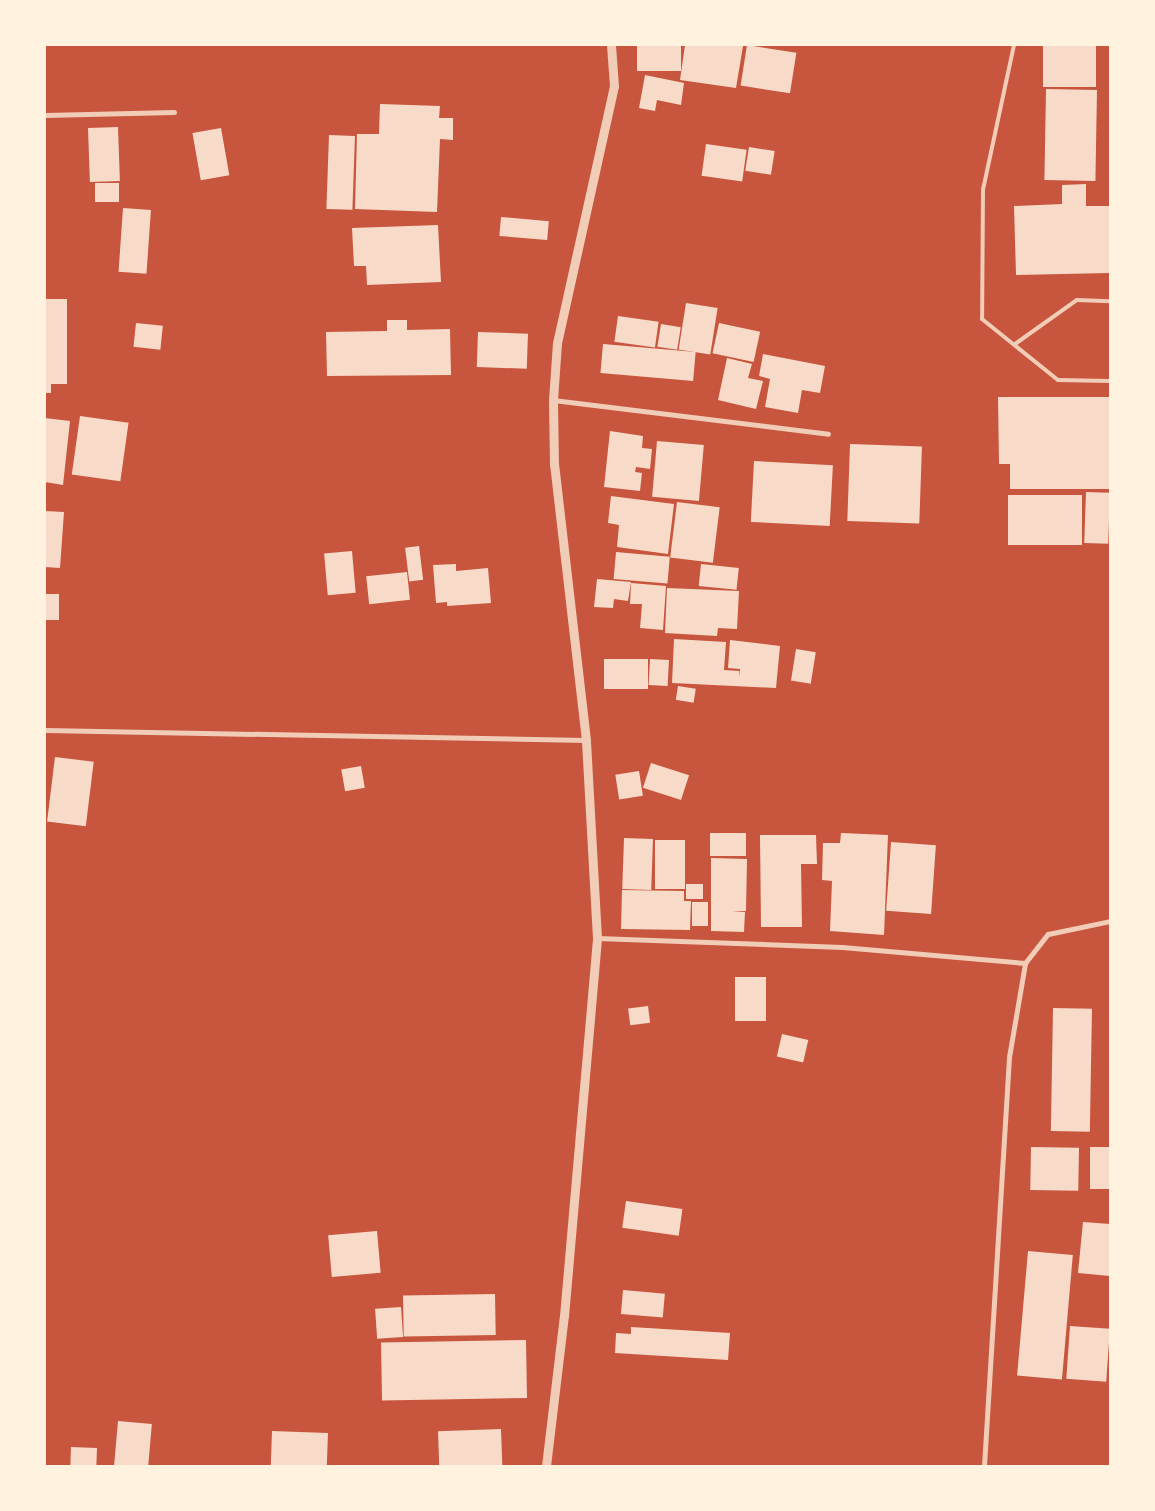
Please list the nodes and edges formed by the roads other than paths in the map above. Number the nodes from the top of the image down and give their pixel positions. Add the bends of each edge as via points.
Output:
1 (611, 45) edge
2 (1014, 45) edge
3 (174, 112) dead end
4 (45, 115) edge
5 (1110, 301) edge
6 (1015, 344) junction
7 (1110, 381) edge
8 (553, 400) junction
9 (828, 434) dead end
10 (45, 730) edge
11 (586, 740) junction
12 (1110, 921) edge
13 (596, 938) junction
14 (1025, 963) junction
15 (546, 1466) edge
16 (984, 1466) edge

1 - 8 street via 614,86 557,343
2 - 6 lane via 983,189 982,319
3 - 4 street
5 - 6 lane via 1077,300
6 - 7 lane via 1058,380
8 - 9 street
8 - 11 street via 554,464
10 - 11 street
11 - 13 street
12 - 14 street via 1048,934
13 - 14 street via 842,947
13 - 15 street via 564,1316
14 - 16 street via 1009,1057

